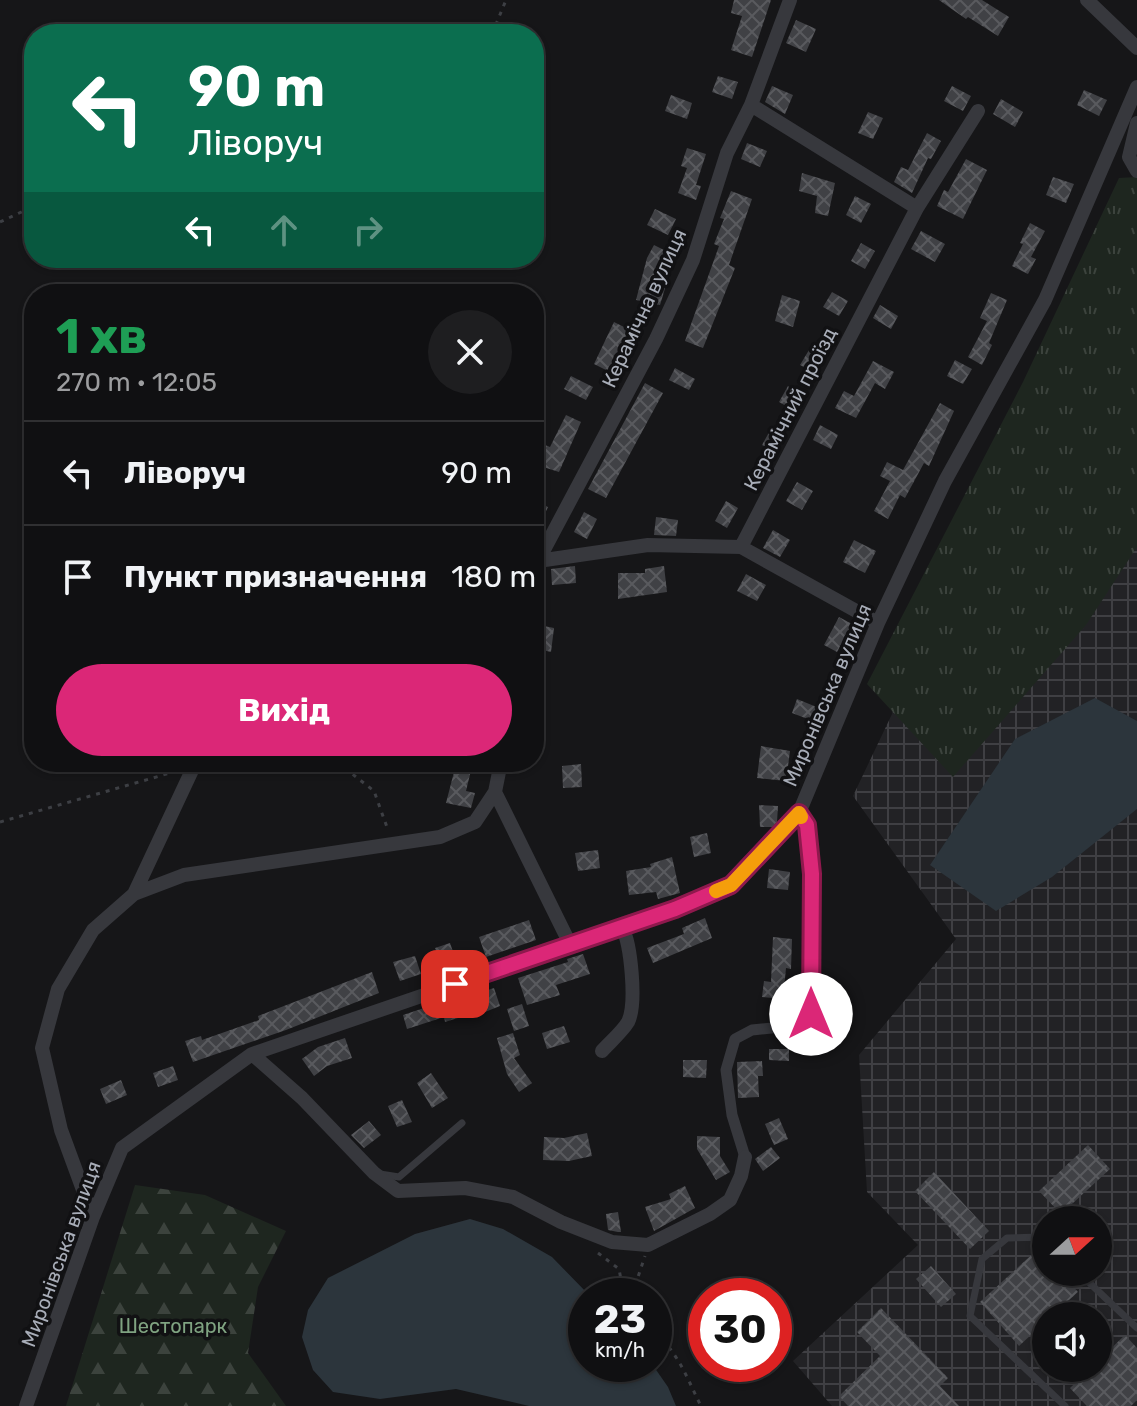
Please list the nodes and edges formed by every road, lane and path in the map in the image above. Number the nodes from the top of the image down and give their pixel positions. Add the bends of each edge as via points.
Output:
1 (506, 0) edge
2 (790, 0) edge
3 (1087, 0) edge
4 (496, 24) edge
5 (1137, 48) edge
6 (1135, 92) edge
7 (751, 105) junction
8 (1137, 109) edge
9 (978, 111) dead end
10 (1137, 123) edge
11 (1137, 171) edge
12 (917, 208) junction
13 (24, 211) edge
14 (0, 222) edge
15 (741, 547) junction
16 (544, 550) edge
17 (544, 560) edge
18 (878, 623) junction
19 (173, 772) edge
20 (191, 772) edge
21 (350, 772) edge
22 (499, 772) edge
23 (495, 792) junction
24 (799, 813) junction
25 (0, 822) edge
26 (393, 844) junction
27 (134, 894) junction
28 (622, 927) junction
29 (570, 944) junction
30 (811, 1014) joint
31 (602, 1051) dead end
32 (252, 1054) junction
33 (462, 1123) dead end
34 (745, 1157) joint
35 (374, 1173) junction
36 (93, 1217) junction
37 (1032, 1237) edge
38 (648, 1245) junction
39 (596, 1250) dead end
40 (621, 1278) edge
41 (638, 1278) edge
42 (1093, 1286) edge
43 (1137, 1328) edge
44 (672, 1356) edge
45 (26, 1406) edge
46 (701, 1406) edge
47 (1065, 1406) edge

1 - 4 path
2 - 7 street, Керамічна вулиця
3 - 5 street
6 - 8 street
6 - 18 street, Миронівська вулиця via 1045,300 945,481
7 - 12 street
7 - 16 street, Керамічна вулиця via 727,153 693,260
9 - 12 street, Керамічний проїзд
10 - 11 street via 1129,157
12 - 15 street, Керамічний проїзд
13 - 14 path
15 - 17 street via 648,545
15 - 18 street
18 - 24 street, Миронівська вулиця
19 - 25 path
20 - 27 street
21 - 26 path via 374,791
22 - 23 street
23 - 26 street via 475,822 440,837
23 - 29 street
24 - 28 street, Миронівська вулиця via 731,885
24 - 30 street via 807,825 812,874
26 - 27 street via 184,875
27 - 36 street via 93,930 58,989 42,1048 61,1130
28 - 29 street, Миронівська вулиця
28 - 31 street via 629,940 629,1020
29 - 32 street, Миронівська вулиця
30 - 34 street via 735,1039 726,1070
32 - 35 street
32 - 36 street, Миронівська вулиця via 122,1148
33 - 35 lane via 399,1177
34 - 38 street via 730,1200
35 - 38 street via 398,1191 465,1188 513,1197 612,1242
36 - 45 street, Миронівська вулиця
37 - 47 lane via 1007,1238 982,1259 970,1316
38 - 41 path
39 - 40 path via 619,1269
42 - 43 lane
44 - 46 path

